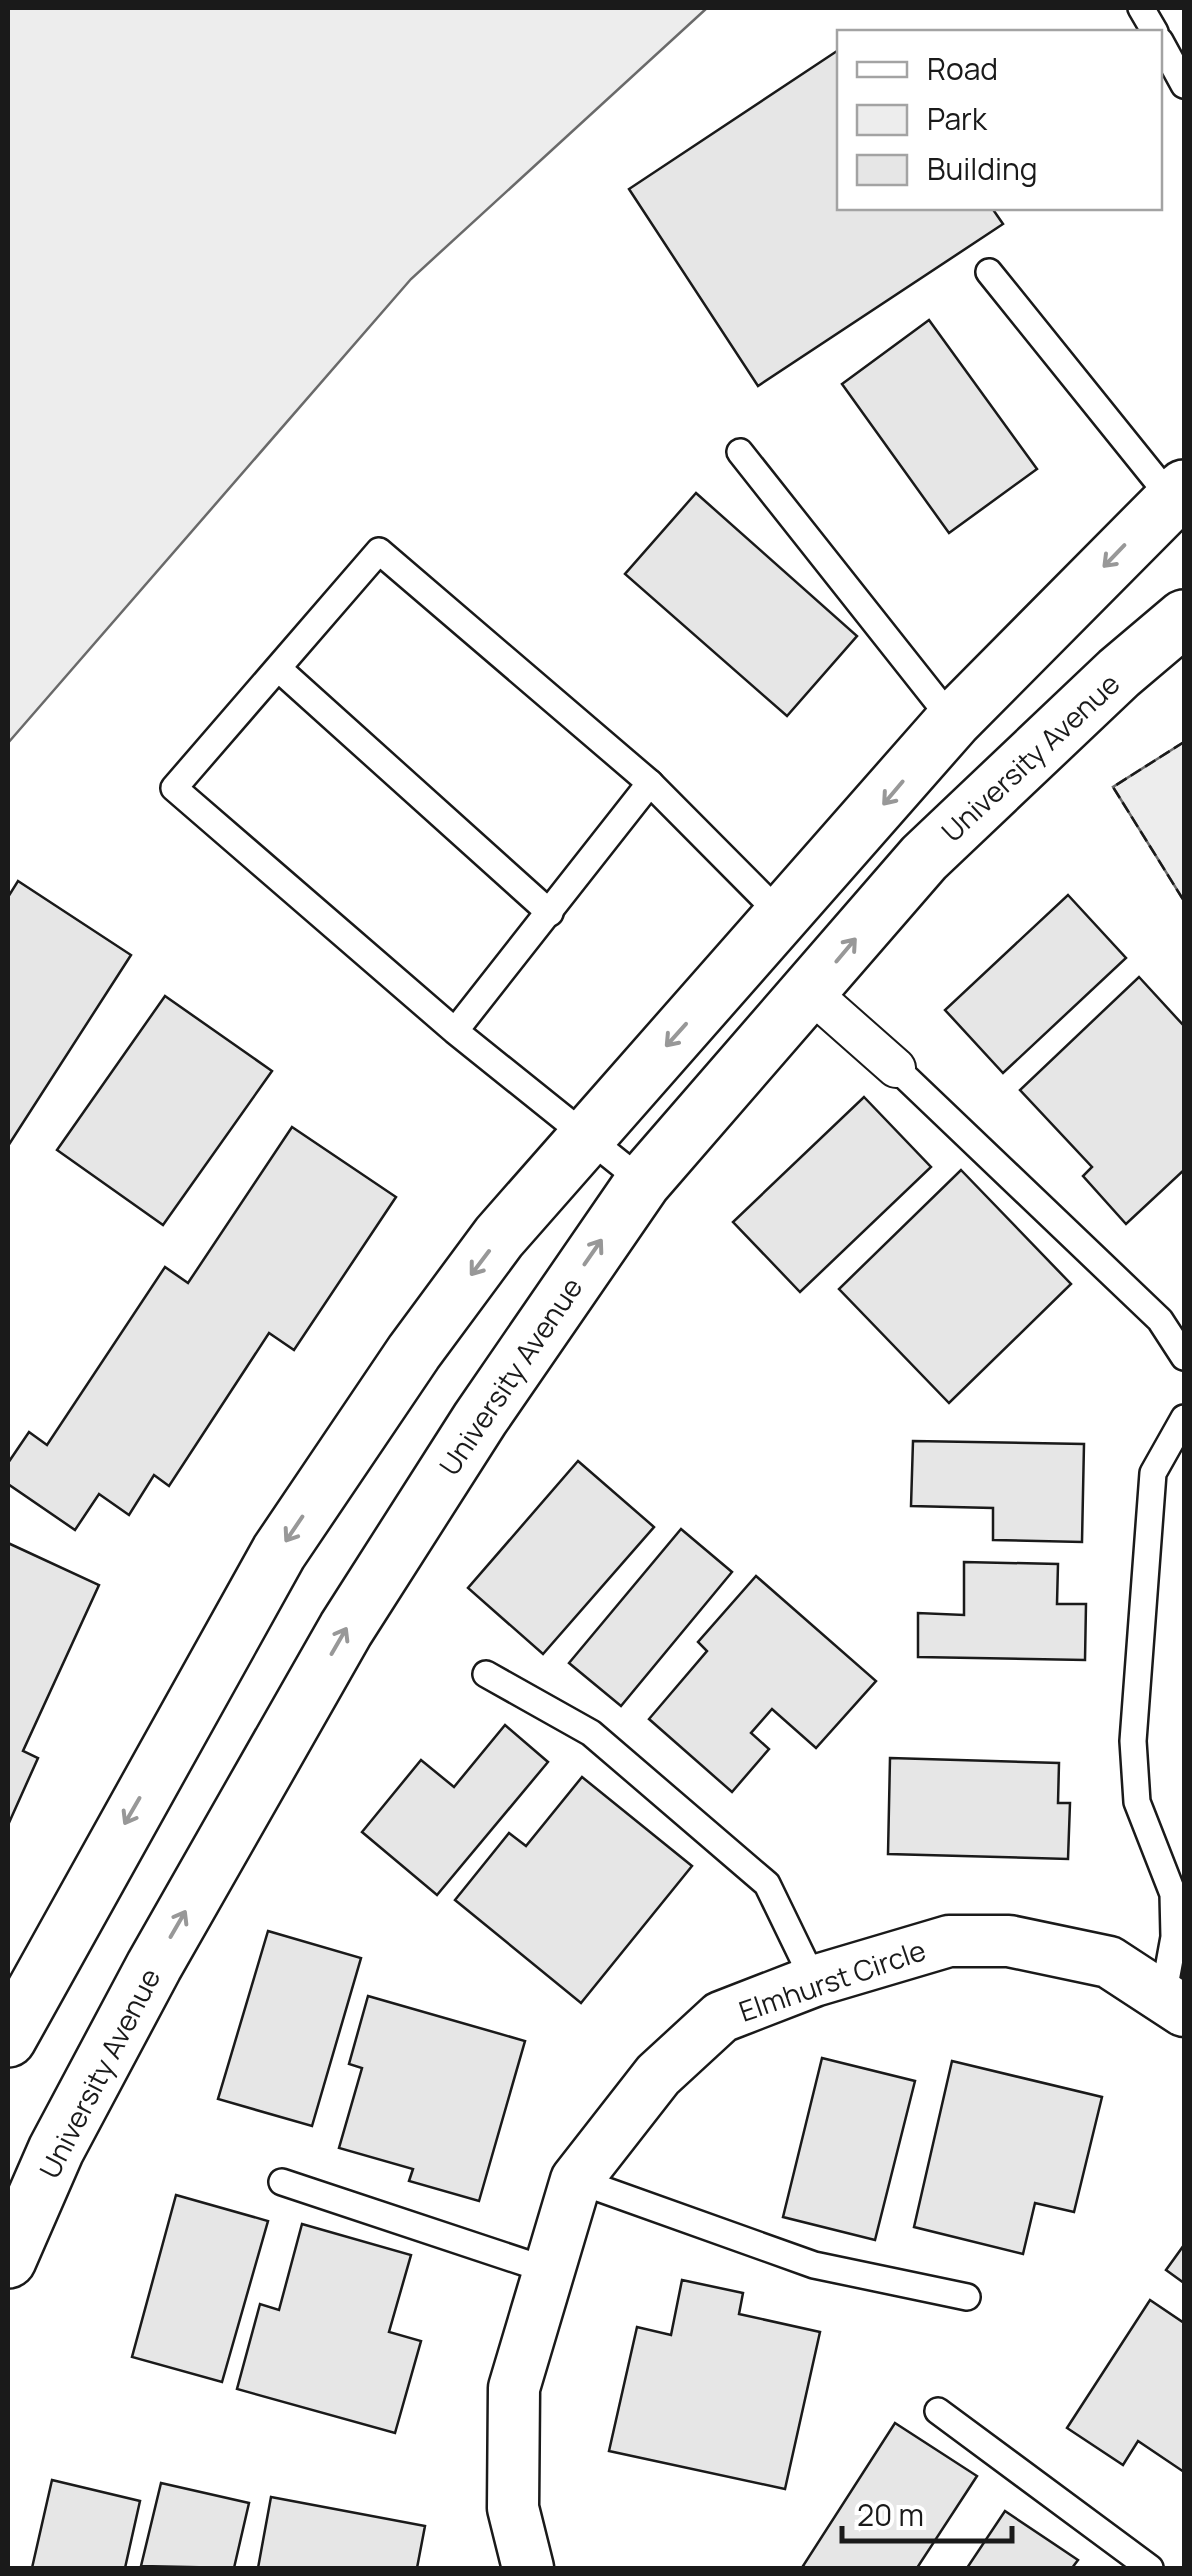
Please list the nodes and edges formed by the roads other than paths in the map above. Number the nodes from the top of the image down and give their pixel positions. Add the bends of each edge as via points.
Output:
1 (1141, 8) edge
2 (1154, 30) edge
3 (1162, 44) edge
4 (1184, 85) edge
5 (989, 272) dead end
6 (740, 452) dead end
7 (1178, 493) edge
8 (1184, 618) edge
9 (280, 670) junction
10 (953, 721) junction
11 (650, 783) junction
12 (550, 912) junction
13 (782, 918) junction
14 (810, 992) junction
15 (455, 1031) junction
16 (896, 1068) joint
17 (587, 1134) junction
18 (643, 1182) junction
19 (1184, 1358) edge
20 (1184, 1418) edge
21 (486, 1674) dead end
22 (814, 1981) junction
23 (1174, 2004) edge
24 (8, 2039) edge
25 (576, 2180) junction
26 (282, 2182) dead end
27 (8, 2260) edge
28 (548, 2270) junction
29 (967, 2297) dead end
30 (938, 2410) dead end
31 (528, 2568) edge
32 (1150, 2568) edge

1 - 2 lane
3 - 4 lane
5 - 7 lane
6 - 10 lane
7 -> 10 street
14 -> 8 street, University Avenue via 924,858
9 - 11 lane via 379,551
9 - 12 lane
9 - 15 lane via 174,788
10 -> 13 street
11 - 12 lane
11 - 13 lane
12 - 15 lane
13 -> 17 street
14 - 16 street
14 - 18 street, University Avenue
15 - 17 lane
16 - 19 lane via 1160,1320
17 - 18 lane
17 -> 24 street via 424,1338 279,1552
27 -> 18 street, University Avenue via 56,2150 154,1966 346,1629
20 - 23 lane via 1154,1473 1134,1741 1138,1802 1173,1894
21 - 22 lane via 591,1733 767,1884
22 - 23 street, Elmhurst Circle via 949,1941 1009,1941 1109,1962
22 - 25 street, Elmhurst Circle via 721,2017 658,2074
25 - 28 street, Elmhurst Circle
25 - 29 lane via 814,2266
26 - 28 lane
28 - 31 street, Elmhurst Circle via 514,2388 513,2508
30 - 32 lane

